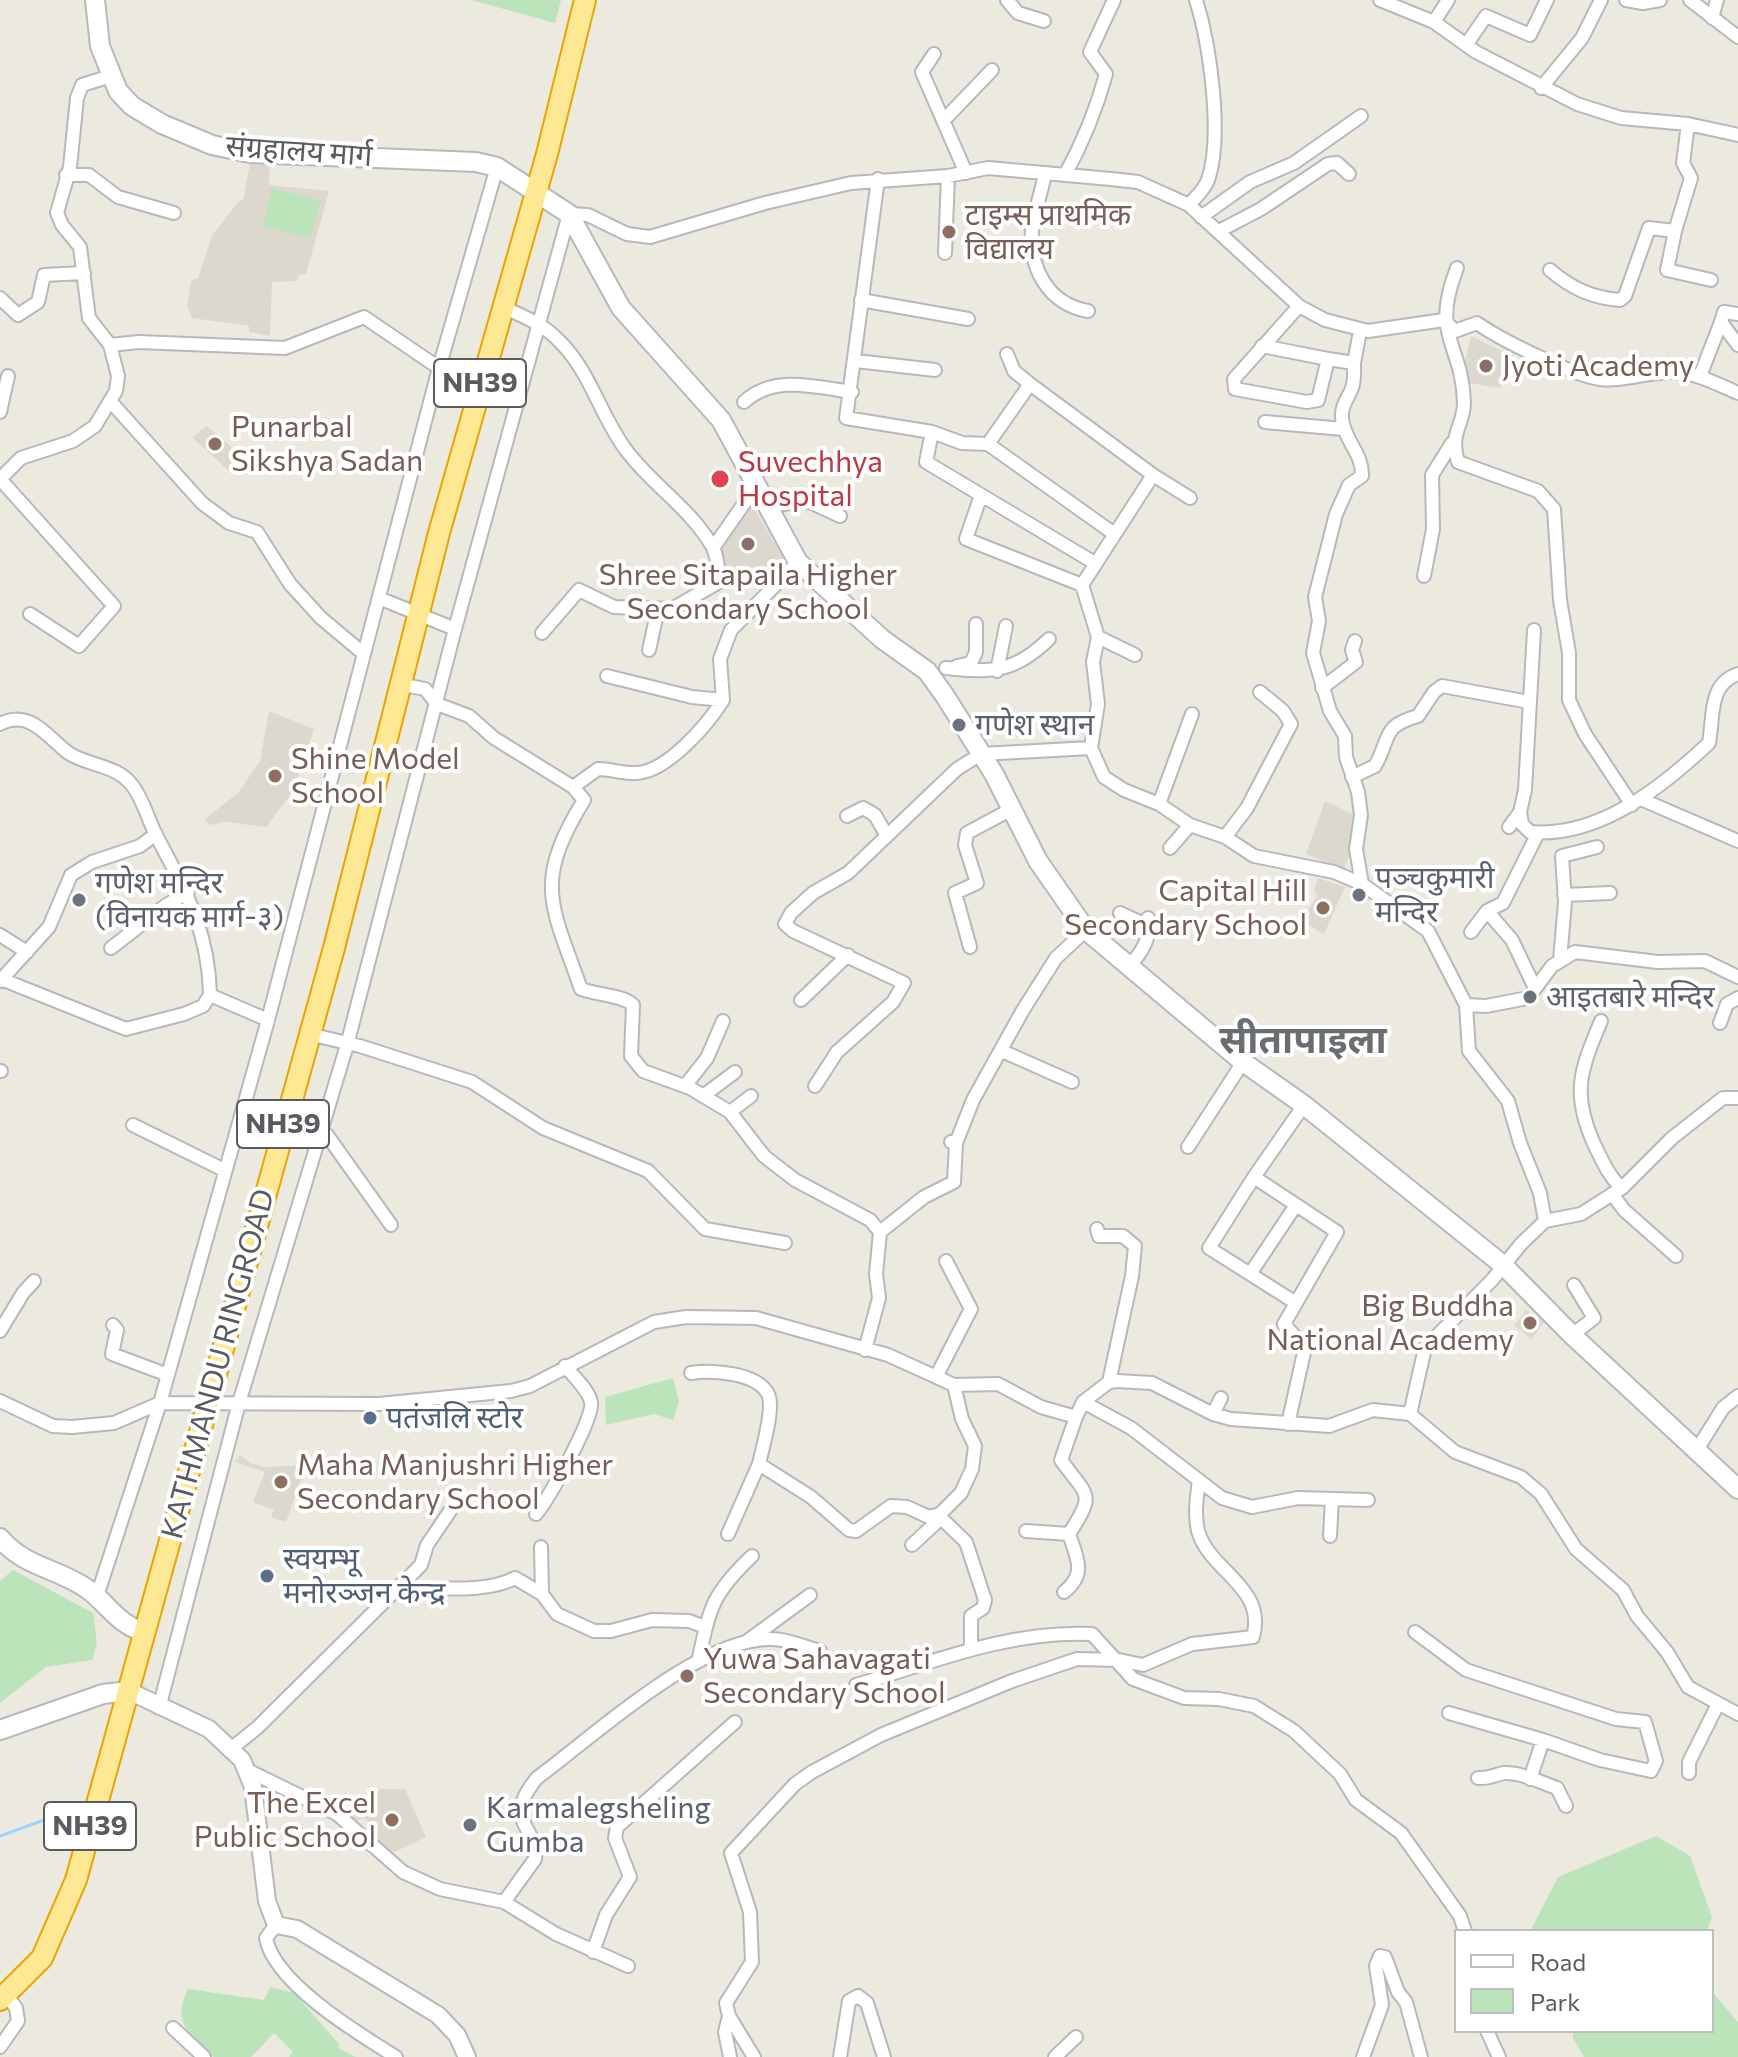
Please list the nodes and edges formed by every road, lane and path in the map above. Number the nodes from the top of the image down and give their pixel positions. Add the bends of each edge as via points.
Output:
1 (95, 0) edge
2 (585, 0) edge
3 (1007, 0) edge
4 (1114, 0) edge
5 (1196, 0) edge
6 (1380, 0) edge
7 (1448, 0) edge
8 (1547, 0) edge
9 (1601, 0) edge
10 (1626, 0) edge
11 (1660, 0) edge
12 (1690, 0) edge
13 (1717, 0) edge
14 (1712, 18) junction
15 (1044, 21) dead end
16 (1434, 22) junction
17 (1738, 37) edge
18 (1466, 45) junction
19 (934, 54) dead end
20 (992, 70) dead end
21 (111, 76) junction
22 (1541, 88) junction
23 (1361, 116) dead end
24 (943, 121) junction
25 (1688, 124) junction
26 (1738, 135) edge
27 (497, 167) junction
28 (966, 173) junction
29 (1045, 173) junction
30 (1349, 174) dead end
31 (66, 175) junction
32 (1065, 175) junction
33 (948, 176) junction
34 (878, 179) junction
35 (536, 191) junction
36 (1189, 205) junction
37 (174, 213) dead end
38 (569, 214) junction
39 (1201, 217) junction
40 (1219, 231) junction
41 (1675, 231) junction
42 (945, 253) dead end
43 (1457, 268) dead end
44 (1550, 270) dead end
45 (84, 273) junction
46 (1711, 280) dead end
47 (0, 298) edge
48 (861, 300) junction
49 (501, 306) junction
50 (1299, 306) junction
51 (1088, 311) dead end
52 (1738, 314) edge
53 (968, 319) dead end
54 (1444, 320) junction
55 (1721, 322) junction
56 (537, 323) junction
57 (1360, 331) junction
58 (110, 345) junction
59 (1738, 345) edge
60 (1262, 346) junction
61 (1007, 354) dead end
62 (1328, 359) junction
63 (856, 361) junction
64 (1354, 363) junction
65 (439, 368) junction
66 (935, 370) dead end
67 (8, 376) dead end
68 (1700, 376) junction
69 (1030, 384) junction
70 (852, 392) junction
71 (1738, 393) edge
72 (110, 401) junction
73 (744, 402) dead end
74 (0, 412) edge
75 (1265, 422) dead end
76 (1343, 429) junction
77 (932, 432) junction
78 (1452, 443) junction
79 (988, 444) junction
80 (1153, 475) junction
81 (0, 479) edge
82 (757, 485) junction
83 (981, 495) junction
84 (1190, 498) dead end
85 (767, 506) junction
86 (840, 516) dead end
87 (1113, 533) junction
88 (713, 548) junction
89 (798, 562) junction
90 (1093, 562) junction
91 (1424, 576) dead end
92 (1082, 585) junction
93 (379, 598) junction
94 (658, 609) junction
95 (30, 614) dead end
96 (419, 615) junction
97 (976, 624) dead end
98 (1006, 626) dead end
99 (455, 629) junction
100 (1534, 630) dead end
101 (542, 633) dead end
102 (1098, 637) junction
103 (1049, 639) dead end
104 (1355, 641) dead end
105 (649, 650) dead end
106 (364, 654) junction
107 (1135, 655) dead end
108 (946, 668) junction
109 (927, 671) junction
110 (997, 671) junction
111 (1738, 674) edge
112 (607, 676) dead end
113 (399, 684) junction
114 (1322, 688) junction
115 (1260, 692) dead end
116 (723, 700) junction
117 (1529, 702) junction
118 (437, 704) junction
119 (1192, 714) dead end
120 (0, 724) edge
121 (1091, 748) junction
122 (981, 754) junction
123 (1352, 777) junction
124 (573, 787) junction
125 (1637, 802) junction
126 (1159, 804) junction
127 (1010, 810) junction
128 (1520, 812) junction
129 (847, 816) dead end
130 (1190, 825) junction
131 (1509, 827) dead end
132 (1538, 833) junction
133 (156, 834) junction
134 (887, 836) junction
135 (1225, 837) junction
136 (1738, 841) edge
137 (1597, 847) dead end
138 (1170, 848) dead end
139 (1362, 884) junction
140 (188, 892) junction
141 (1610, 893) dead end
142 (1564, 895) junction
143 (1120, 913) dead end
144 (1086, 930) junction
145 (0, 935) edge
146 (970, 947) dead end
147 (111, 948) dead end
148 (27, 952) junction
149 (848, 955) junction
150 (1560, 960) junction
151 (1129, 965) junction
152 (1738, 977) edge
153 (1, 980) edge
154 (1535, 988) junction
155 (210, 995) junction
156 (1738, 998) edge
157 (801, 1000) dead end
158 (1466, 1005) junction
159 (268, 1020) junction
160 (723, 1021) dead end
161 (1601, 1021) dead end
162 (1720, 1023) dead end
163 (309, 1034) junction
164 (347, 1045) junction
165 (1002, 1051) junction
166 (1243, 1062) junction
167 (735, 1072) dead end
168 (1072, 1082) dead end
169 (685, 1086) junction
170 (815, 1086) dead end
171 (703, 1096) junction
172 (751, 1096) dead end
173 (1738, 1098) edge
174 (1304, 1105) junction
175 (730, 1112) junction
176 (285, 1117) junction
177 (133, 1125) dead end
178 (321, 1130) junction
179 (1188, 1147) dead end
180 (224, 1170) junction
181 (1254, 1177) junction
182 (1617, 1191) junction
183 (1296, 1205) junction
184 (1545, 1221) junction
185 (391, 1225) dead end
186 (1097, 1229) dead end
187 (880, 1232) junction
188 (785, 1243) dead end
189 (1676, 1256) dead end
190 (946, 1261) dead end
191 (1503, 1265) junction
192 (1250, 1274) junction
193 (34, 1281) dead end
194 (1574, 1285) dead end
195 (1296, 1303) junction
196 (113, 1325) dead end
197 (0, 1331) edge
198 (1572, 1335) junction
199 (865, 1350) junction
200 (565, 1366) junction
201 (691, 1373) dead end
202 (168, 1375) junction
203 (937, 1375) junction
204 (1109, 1382) junction
205 (954, 1385) junction
206 (1738, 1396) edge
207 (1221, 1398) dead end
208 (0, 1401) edge
209 (206, 1402) junction
210 (1083, 1402) junction
211 (160, 1403) junction
212 (239, 1403) junction
213 (1213, 1414) junction
214 (1410, 1414) junction
215 (1076, 1417) junction
216 (1288, 1424) junction
217 (1698, 1448) junction
218 (759, 1464) junction
219 (1199, 1480) junction
220 (1738, 1489) edge
221 (811, 1497) junction
222 (1332, 1500) junction
223 (1368, 1500) dead end
224 (450, 1511) dead end
225 (536, 1514) dead end
226 (940, 1516) junction
227 (837, 1528) dead end
228 (1026, 1531) dead end
229 (728, 1534) dead end
230 (1069, 1534) junction
231 (1330, 1536) dead end
232 (0, 1538) edge
233 (912, 1545) dead end
234 (541, 1547) dead end
235 (752, 1556) dead end
236 (400, 1588) junction
237 (1064, 1592) dead end
238 (542, 1594) junction
239 (810, 1595) dead end
240 (97, 1596) junction
241 (705, 1627) junction
242 (145, 1632) junction
243 (1415, 1632) dead end
244 (746, 1642) junction
245 (971, 1649) junction
246 (820, 1651) dead end
247 (699, 1658) junction
248 (1119, 1660) junction
249 (856, 1685) dead end
250 (129, 1691) junction
251 (1717, 1706) junction
252 (159, 1708) junction
253 (1449, 1713) dead end
254 (1738, 1714) edge
255 (735, 1722) dead end
256 (0, 1730) edge
257 (1543, 1740) junction
258 (232, 1748) junction
259 (247, 1770) junction
260 (1689, 1773) dead end
261 (1478, 1778) dead end
262 (1530, 1779) junction
263 (1566, 1806) dead end
264 (504, 1902) junction
265 (276, 1925) junction
266 (1464, 1929) edge
267 (593, 1952) junction
268 (628, 1966) dead end
269 (4, 1997) edge
270 (729, 2016) junction
271 (173, 2028) dead end
272 (1488, 2033) edge
273 (1076, 2037) dead end
274 (0, 2047) edge
275 (204, 2057) edge
276 (396, 2057) edge
277 (467, 2057) edge
278 (730, 2057) edge
279 (754, 2057) edge
280 (840, 2057) edge
281 (884, 2057) edge
282 (1055, 2057) edge
283 (1363, 2057) edge
284 (1421, 2057) edge
285 (1499, 2057) edge

1 - 21 main road, संग्रहालय मार्ग via 100,46
2 - 35 highway, NH39
3 - 15 street via 1018,13
4 - 32 street via 1090,52 1106,74 1103,86 1085,141
5 - 36 street via 1207,41 1215,128 1209,177
6 - 16 street
7 - 16 street
8 - 18 street via 1530,35 1492,15
9 - 22 street via 1582,38
10 - 11 street
12 - 14 street
13 - 14 street
14 - 17 street
16 - 18 street
18 - 22 street
19 - 24 street via 921,69
20 - 24 street
21 - 27 main road, संग्रहालय मार्ग via 118,91 146,116 230,149
21 - 31 street via 82,85
22 - 25 street via 1621,118
23 - 39 street
24 - 28 street
25 - 26 street
25 - 41 street via 1683,163 1691,178
27 - 35 main road, संग्रहालय मार्ग
27 - 65 street
28 - 29 street via 988,168
28 - 33 street
29 - 32 street
29 - 51 street via 1032,231 1040,279 1049,292
30 - 40 street via 1337,163 1328,164
31 - 37 street via 89,175 118,197
31 - 45 street via 57,213 80,247
32 - 36 street via 1138,182
33 - 34 street
33 - 42 street
34 - 38 street via 765,203 650,237 627,234 588,215
34 - 48 street
35 - 38 main road, संग्रहालय मार्ग
35 - 49 highway, NH39
36 - 39 street
38 - 56 street
38 - 82 main road via 621,308 721,420
39 - 40 street
40 - 50 street
41 - 44 street via 1649,228 1620,300 1571,288
41 - 46 street via 1667,270
43 - 54 street
45 - 47 street via 44,275 38,302 18,315
45 - 58 street via 89,318
48 - 53 street
48 - 63 street
49 - 56 street
49 - 96 highway, NH39
50 - 57 street
50 - 60 street
52 - 55 street via 1724,312
54 - 57 street
54 - 68 street via 1455,331 1477,323 1570,371 1601,379 1673,372
54 - 78 street via 1464,405
55 - 59 street
55 - 68 street
56 - 88 street via 584,368 627,451
56 - 99 street
57 - 64 street
58 - 65 street via 285,348 364,317
58 - 72 street via 118,376
60 - 62 street
60 - 62 street via 1234,379 1235,389 1318,400
61 - 69 street via 1014,371
62 - 64 street
63 - 66 street
63 - 70 street
64 - 76 street via 1354,382 1341,413
65 - 93 street
67 - 74 street
68 - 71 street
69 - 79 street
69 - 80 street
70 - 73 street via 772,386
70 - 77 street via 846,418
72 - 81 street via 95,426 73,441 21,458
72 - 106 street via 202,503 229,523 257,532 290,584
75 - 76 street
76 - 114 street via 1355,444 1362,476 1349,485 1336,514 1315,597 1319,621 1313,664
77 - 79 street via 962,443
77 - 83 street via 926,462
78 - 91 street via 1432,475 1433,529
78 - 125 street via 1458,462 1538,491 1554,509 1569,700 1585,734
79 - 87 street
80 - 84 street
80 - 87 street
81 - 95 street via 114,606 79,646
82 - 85 main road
82 - 88 street
83 - 90 street
83 - 92 street via 966,539
85 - 86 street via 808,501
85 - 89 main road
87 - 90 street
88 - 94 street via 719,582 672,609
89 - 109 main road via 882,639
89 - 116 street via 731,630 720,659
90 - 92 street
92 - 102 street
93 - 96 street
93 - 106 street
94 - 101 street via 614,607 579,590
94 - 105 street
96 - 99 street
96 - 113 highway, KATHMANDU RINGROAD / NH39
97 - 108 street via 971,663
98 - 110 street
99 - 118 street
100 - 117 street
102 - 107 street
102 - 121 street via 1093,662 1098,704
103 - 110 street via 1029,659
104 - 114 street via 1356,662
106 - 159 street
108 - 109 street
108 - 110 street
109 - 122 main road
111 - 125 street via 1715,691 1709,743
112 - 116 street
113 - 118 street via 425,689
113 - 163 highway, KATHMANDU RINGROAD / NH39
114 - 123 street via 1345,736
115 - 135 street via 1291,724 1243,816
116 - 124 street via 703,731 650,770 598,769
117 - 123 street via 1442,686 1418,716 1387,730 1375,766
117 - 128 street
118 - 124 street via 469,716 494,738
118 - 164 street
119 - 126 street
120 - 133 street via 17,718 33,723 71,755 131,783
121 - 122 street
121 - 126 street via 1104,777
122 - 127 main road
122 - 134 street via 957,769
123 - 139 street via 1361,815 1356,849
124 - 169 street via 584,800 556,856 549,891 581,989 628,1000 633,1005 631,1056 643,1071
125 - 132 street via 1574,828
125 - 136 street
126 - 130 street
127 - 144 main road
127 - 146 street via 967,833 965,845 977,883 955,893
128 - 131 street
128 - 132 street via 1522,824
129 - 134 street via 863,808 875,815
130 - 135 street
130 - 138 street
132 - 154 street via 1503,903 1487,911 1526,963
133 - 140 street
133 - 148 street via 71,875 60,909
134 - 149 street via 848,873 813,893 786,922 793,931
135 - 139 street via 1254,856 1334,872
137 - 142 street via 1562,856
139 - 158 street via 1428,931
140 - 147 street
140 - 155 street via 207,950
141 - 142 street
142 - 150 street
143 - 151 street via 1149,922 1140,956
144 - 151 main road
144 - 165 street via 1056,958
145 - 148 street
148 - 153 street
149 - 157 street
149 - 170 street via 902,981 903,987 837,1052
150 - 152 street via 1585,952 1658,962 1705,961
150 - 154 street
151 - 166 main road
153 - 155 street via 126,1029 184,1014 203,1006
154 - 158 street via 1528,998
155 - 159 street
156 - 162 street via 1727,1004
158 - 184 street via 1469,1051 1508,1101
159 - 180 street
160 - 169 street via 707,1058
161 - 182 street via 1582,1067 1579,1102
163 - 164 street
163 - 176 highway, KATHMANDU RINGROAD / NH39
164 - 178 street
164 - 188 street via 472,1082 543,1128 648,1171 705,1229
165 - 168 street
165 - 187 street via 953,1142 954,1182 924,1197
166 - 174 main road
166 - 179 street
167 - 171 street
169 - 171 street
171 - 175 street
172 - 175 street
173 - 182 street via 1723,1098
174 - 181 street
174 - 191 main road
175 - 187 street via 764,1156 795,1180 870,1220
176 - 178 street
176 - 209 highway, KATHMANDU RINGROAD / NH39
177 - 180 street
178 - 185 street
178 - 212 street
180 - 202 street
181 - 183 street
181 - 192 street via 1209,1248
182 - 184 street via 1581,1214
182 - 189 street via 1624,1210
183 - 192 street
183 - 195 street via 1337,1232
184 - 191 street
186 - 204 street via 1099,1236 1123,1236 1135,1246
187 - 199 street via 879,1298
190 - 203 street via 971,1309
191 - 198 main road
191 - 214 street via 1425,1348
192 - 195 street
193 - 197 street
194 - 198 street via 1594,1318
195 - 216 street via 1284,1324 1304,1343 1305,1355
196 - 202 street via 117,1330 112,1354
198 - 217 main road
199 - 200 street via 756,1318 686,1317 654,1322
199 - 203 street
200 - 212 street via 511,1391 379,1404
200 - 225 street via 589,1396 592,1411 558,1485
201 - 218 street via 710,1370 732,1376 752,1382 768,1395
202 - 211 street
203 - 205 street
204 - 210 street
204 - 213 street via 1152,1383
205 - 215 street via 998,1384 1041,1407
205 - 226 street via 975,1446 961,1493
206 - 217 street via 1723,1408
207 - 213 street
208 - 211 street via 53,1426 72,1427 114,1423
209 - 211 street
209 - 212 street
209 - 242 highway, KATHMANDU RINGROAD / NH39
210 - 215 street
210 - 219 street via 1131,1428
211 - 240 street
212 - 252 street
213 - 216 street
214 - 216 street via 1373,1410 1329,1426
214 - 251 street via 1455,1452 1521,1477 1541,1494 1576,1549 1623,1590 1688,1687
215 - 230 street via 1061,1460 1088,1504
217 - 220 main road
218 - 221 street
218 - 229 street
219 - 222 street via 1222,1498 1252,1507 1298,1498
219 - 248 street via 1199,1532 1209,1552 1246,1590 1257,1624 1253,1637 1192,1644 1143,1665
221 - 226 street via 853,1531 891,1506
221 - 227 street
222 - 223 street
222 - 231 street
224 - 236 street via 427,1545 421,1565
226 - 233 street
226 - 245 street via 966,1542 985,1600 971,1616
228 - 230 street
230 - 237 street via 1081,1569 1077,1582
232 - 240 main road via 21,1560 68,1577
234 - 238 street
235 - 241 street via 723,1584
236 - 238 street via 468,1588 515,1578
236 - 258 street
238 - 241 street via 557,1614 594,1631 652,1620
239 - 244 street
240 - 242 main road via 121,1623
241 - 247 street
242 - 250 highway, KATHMANDU RINGROAD / NH39
243 - 257 street via 1466,1670 1616,1719 1645,1722 1656,1761 1648,1773
244 - 246 street via 774,1639
244 - 247 street
245 - 248 street via 1057,1633 1092,1634
245 - 249 street
247 - 264 street via 537,1778 520,1812 535,1859
248 - 266 street via 1133,1679 1184,1698 1254,1706 1294,1731 1340,1774 1356,1800 1401,1833
248 - 270 street via 1052,1664 881,1735 795,1784 731,1853 750,1912 752,1962 726,2003
250 - 252 street
250 - 256 main road via 103,1694
250 - 269 highway, KATHMANDU RINGROAD / NH39 via 61,1920 42,1958
251 - 254 street
251 - 260 street via 1689,1762
252 - 258 street via 209,1729
253 - 257 street
255 - 267 street via 617,1827 615,1838 630,1877 606,1915
257 - 262 street
258 - 259 street
259 - 264 street via 337,1814 403,1872 440,1889
259 - 265 street via 267,1901
261 - 262 street via 1505,1773
262 - 263 street via 1557,1788
264 - 267 street
265 - 276 street via 266,1938 268,1952 301,1989
265 - 277 street via 297,1929 438,2015 457,2035
267 - 268 street
269 - 274 street via 16,2008 18,2021
270 - 278 street via 725,2032
270 - 279 street
271 - 275 street
272 - 285 street
273 - 282 street
280 - 281 street via 849,2001 858,1996 867,2003
283 - 284 street via 1382,2005 1376,1966 1380,1956 1406,2002

